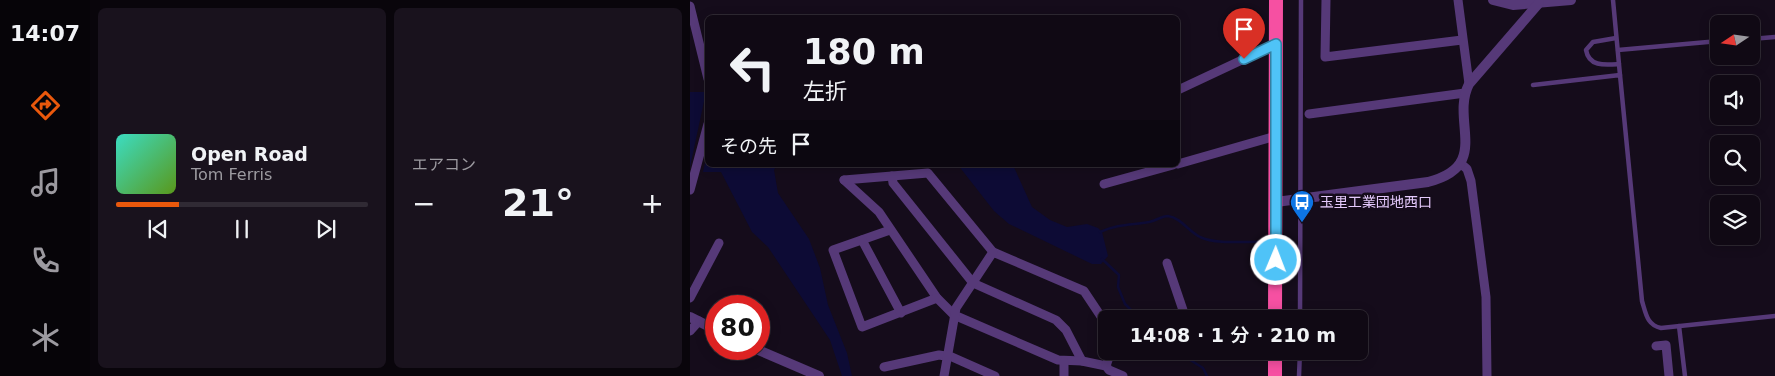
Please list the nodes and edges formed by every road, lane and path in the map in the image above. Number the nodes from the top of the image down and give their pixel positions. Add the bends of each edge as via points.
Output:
1 (1276, 0) edge
2 (1301, 0) edge
3 (1326, 0) edge
4 (1458, 0) edge
5 (1493, 0) edge
6 (1571, 0) edge
7 (1613, 0) edge
8 (1539, 3) junction
9 (690, 6) edge
10 (1775, 37) edge
11 (1616, 38) junction
12 (1760, 38) edge
13 (1462, 40) junction
14 (1710, 42) edge
15 (1276, 44) junction
16 (1618, 50) junction
17 (1619, 64) junction
18 (705, 67) edge
19 (1620, 75) junction
20 (1533, 84) dead end
21 (1467, 88) junction
22 (1180, 89) edge
23 (1309, 114) dead end
24 (705, 135) edge
25 (1276, 136) junction
26 (1180, 163) edge
27 (1460, 163) junction
28 (1166, 167) edge
29 (892, 176) junction
30 (1104, 184) dead end
31 (690, 190) edge
32 (1300, 199) junction
33 (1276, 202) junction
34 (890, 230) junction
35 (862, 240) junction
36 (719, 243) dead end
37 (993, 252) junction
38 (1166, 263) dead end
39 (973, 283) junction
40 (690, 298) edge
41 (937, 298) junction
42 (1183, 310) edge
43 (1275, 310) edge
44 (1300, 310) edge
45 (1098, 312) edge
46 (900, 313) junction
47 (954, 315) junction
48 (1775, 316) edge
49 (694, 319) edge
50 (1679, 326) junction
51 (690, 331) edge
52 (1656, 346) dead end
53 (770, 355) edge
54 (947, 357) junction
55 (1108, 360) edge
56 (1275, 360) edge
57 (1300, 360) edge
58 (1082, 361) junction
59 (1064, 362) junction
60 (1106, 366) junction
61 (884, 367) dead end
62 (818, 376) edge
63 (944, 376) edge
64 (995, 376) edge
65 (1064, 376) edge
66 (1123, 376) edge
67 (1275, 376) edge
68 (1300, 376) edge
69 (1487, 376) edge
70 (1669, 376) edge
71 (1685, 376) edge

1 - 15 highway
2 - 32 lane
3 - 13 street via 1325,57
4 - 13 street
5 - 8 street via 1513,5
6 - 8 street
7 - 11 lane
8 - 21 street
9 - 18 street
10 - 12 lane
11 - 16 lane
11 - 17 lane via 1593,42 1586,50 1597,64
13 - 21 street
14 - 16 lane
15 - 22 street
15 - 25 highway
16 - 17 lane
17 - 19 lane
19 - 20 lane
19 - 50 lane via 1642,301 1653,326
21 - 23 street
21 - 27 street via 1465,148
24 - 31 street
25 - 26 street
25 - 33 highway
27 - 32 street via 1447,176 1428,182
27 - 69 street via 1467,169 1471,181 1486,297
28 - 30 street
29 - 34 street via 844,180 879,212
29 - 37 street via 930,174
29 - 39 street via 893,183
32 - 33 street
32 - 44 lane
33 - 43 highway
34 - 35 street
34 - 41 street
35 - 46 street
35 - 46 street via 833,250 862,327
36 - 40 street
37 - 39 street
37 - 45 street via 1084,291
38 - 42 street
39 - 47 street
39 - 58 street via 1056,320 1066,330
41 - 46 street
41 - 47 street
47 - 54 street
47 - 59 street
48 - 50 lane
49 - 51 street
50 - 71 lane
52 - 70 street via 1666,345
53 - 62 street
54 - 61 street via 939,355
54 - 63 street
54 - 64 street
55 - 60 street
56 - 67 highway
57 - 68 lane
58 - 59 street
58 - 60 street
59 - 65 street
60 - 66 street

